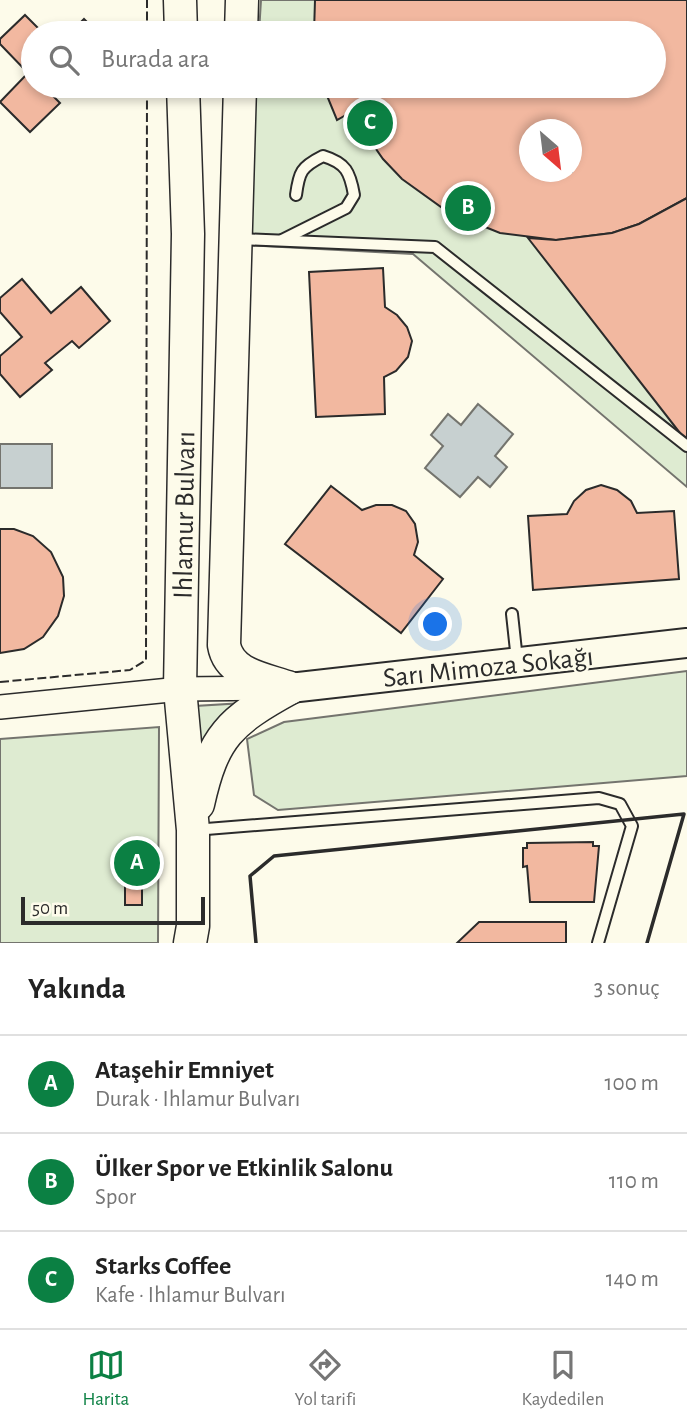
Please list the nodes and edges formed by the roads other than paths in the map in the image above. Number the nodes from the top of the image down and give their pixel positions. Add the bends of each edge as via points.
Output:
1 (180, 0) edge
2 (242, 0) edge
3 (181, 21) edge
4 (241, 21) edge
5 (183, 98) edge
6 (240, 98) edge
7 (296, 195) dead end
8 (236, 239) junction
9 (279, 241) junction
10 (687, 446) edge
11 (512, 614) dead end
12 (687, 643) edge
13 (517, 662) junction
14 (290, 688) junction
15 (180, 689) junction
16 (0, 707) edge
17 (193, 830) junction
18 (193, 937) edge
19 (598, 943) edge

1 - 3 main road
2 - 4 main road
5 - 15 main road, Ihlamur Bulvarı via 188,234
6 - 8 main road, Ihlamur Bulvarı
7 - 9 lane via 299,174 323,156 339,161 351,177 354,195 346,208
8 - 9 lane
8 - 14 main road, Ihlamur Bulvarı via 223,645 225,655 241,671
9 - 10 lane via 435,247
11 - 13 lane
12 - 13 street, Sarı Mimoza Sokağı
13 - 14 street, Sarı Mimoza Sokağı
14 - 15 street
14 - 17 main road via 258,705 232,726 215,748 205,771
15 - 16 street
15 - 17 main road, Ihlamur Bulvarı
17 - 18 main road, Ihlamur Bulvarı
17 - 19 lane via 599,798 620,804 632,826

